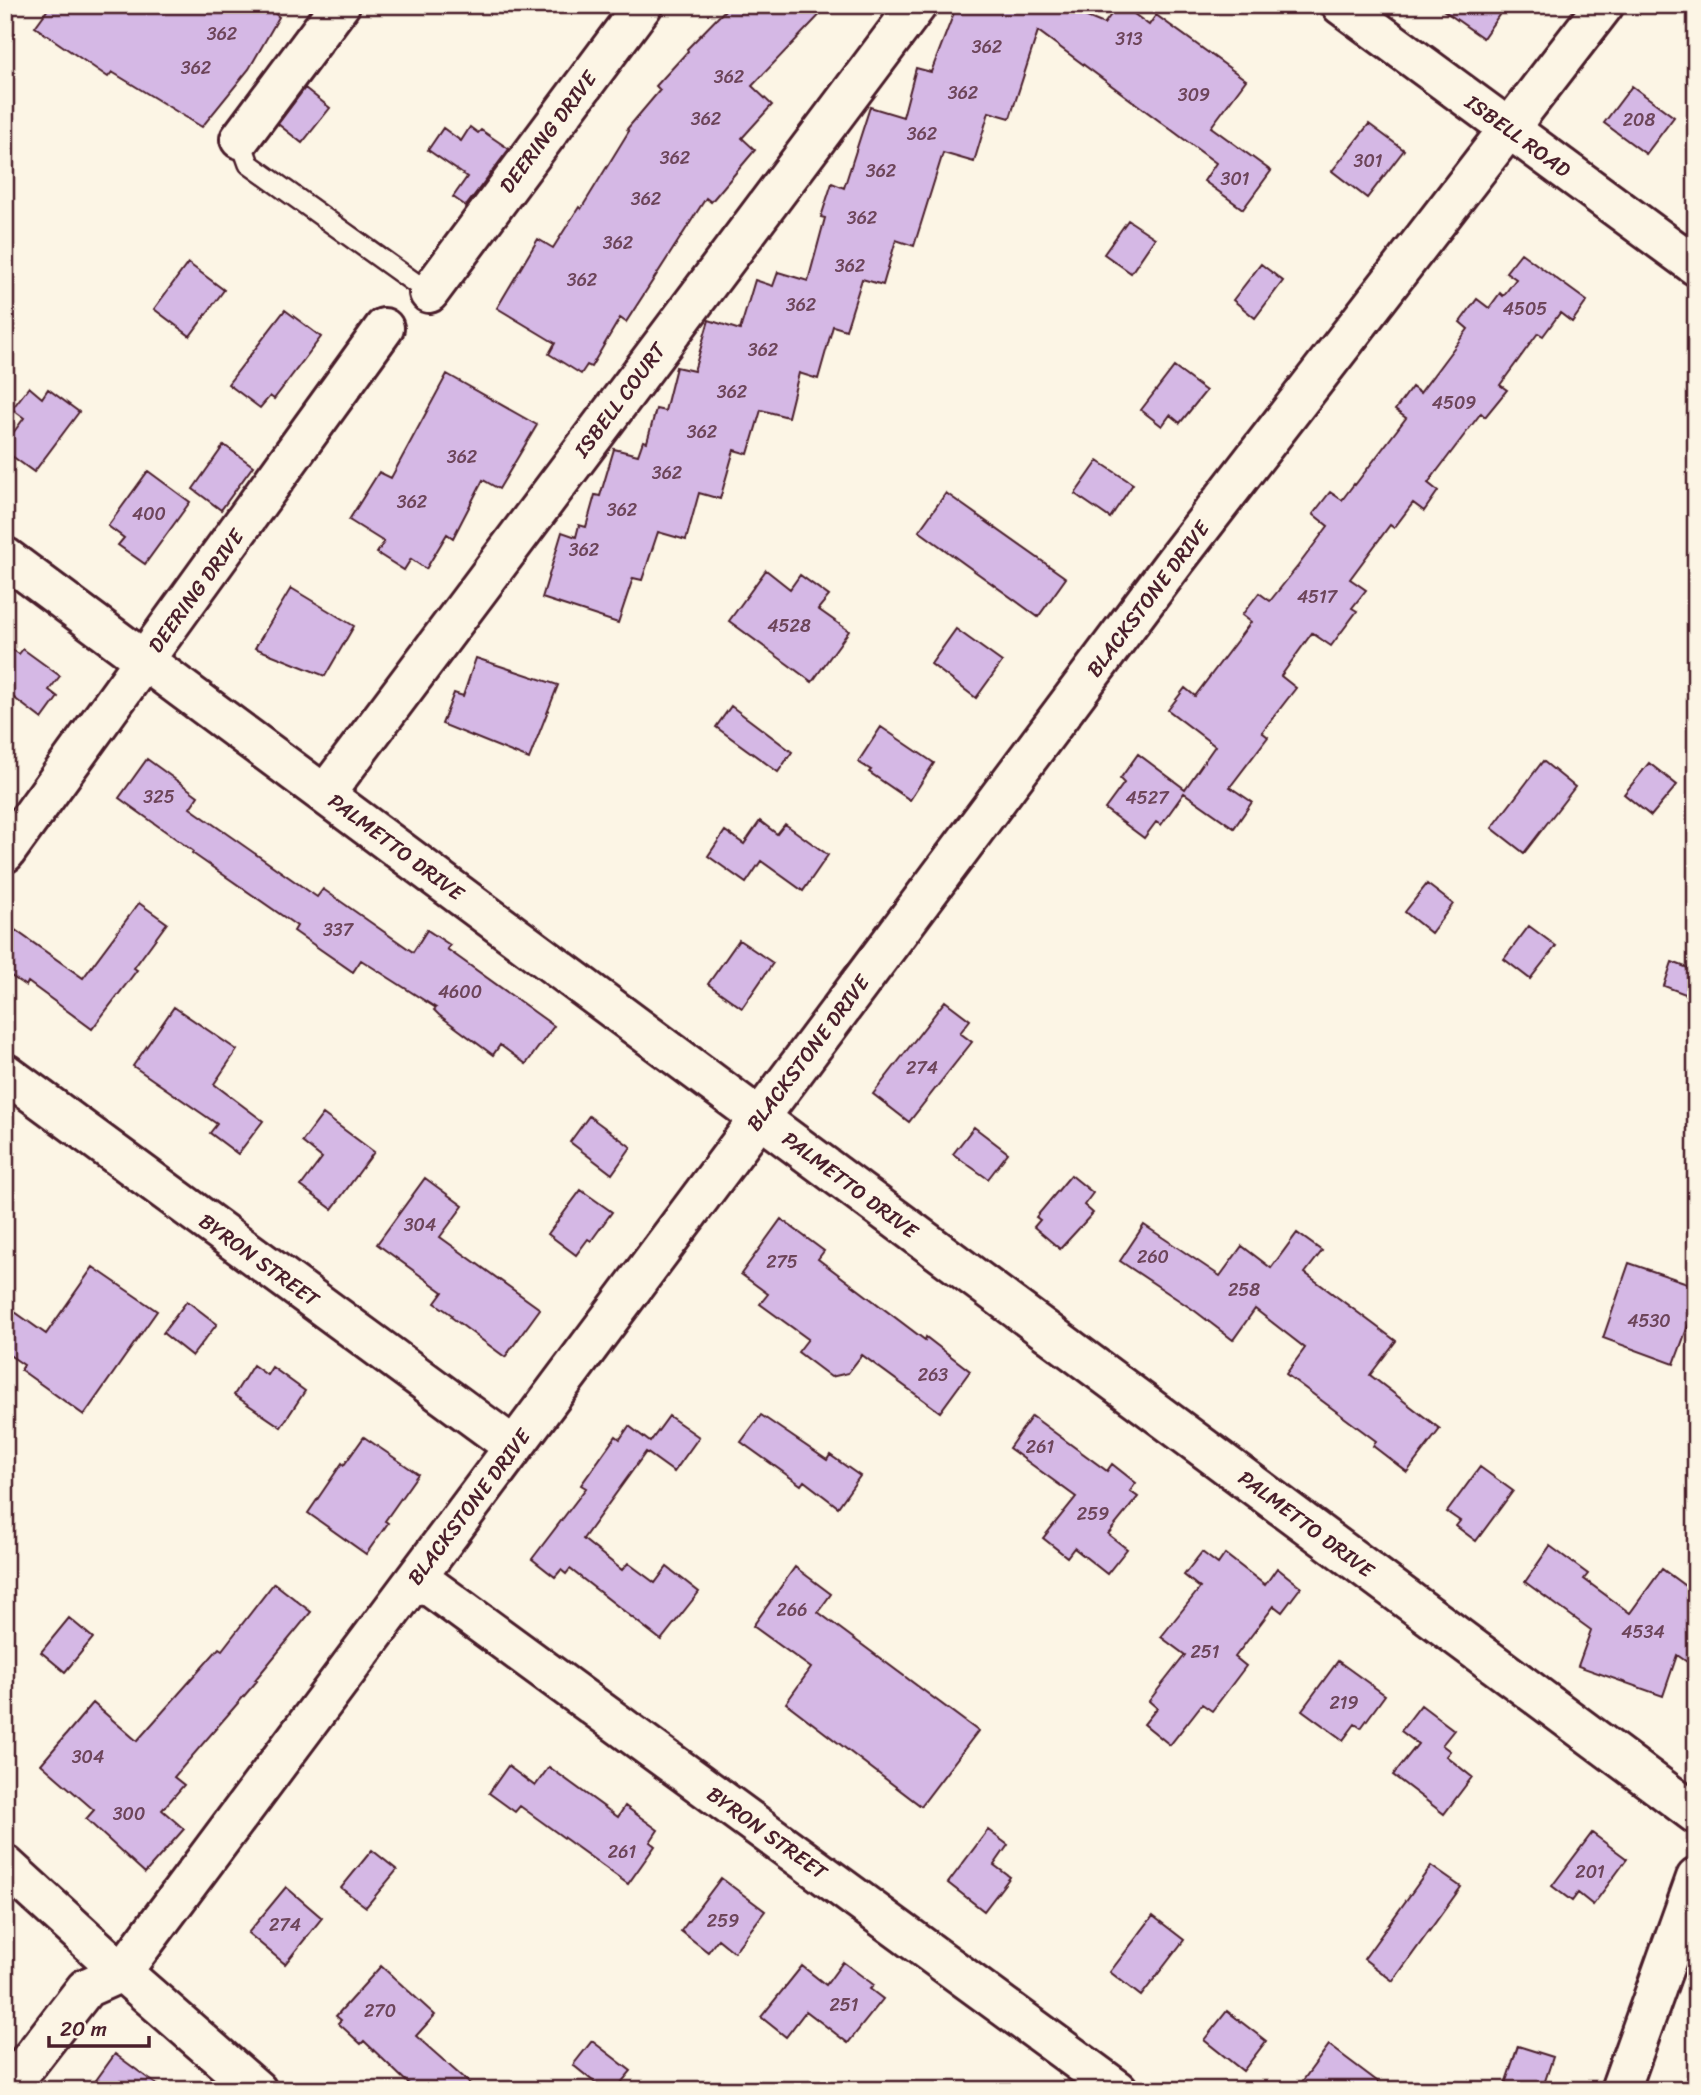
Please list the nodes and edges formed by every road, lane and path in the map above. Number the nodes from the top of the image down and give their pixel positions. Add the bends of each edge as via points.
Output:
1 (340, 5) edge
2 (643, 5) edge
3 (917, 5) edge
4 (1341, 5) edge
5 (1604, 5) edge
6 (1509, 129) junction
7 (240, 139) joint
8 (1696, 266) edge
9 (429, 293) joint
10 (384, 328) dead end
11 (5, 557) edge
12 (145, 661) junction
13 (325, 794) junction
14 (5, 853) edge
15 (5, 1073) edge
16 (759, 1118) junction
17 (514, 1447) junction
18 (417, 1577) junction
19 (1696, 1814) edge
20 (5, 1865) edge
21 (1696, 1878) edge
22 (122, 1972) junction
23 (7, 2090) edge
24 (257, 2090) edge
25 (1118, 2090) edge
26 (1620, 2090) edge

1 - 7 street
2 - 9 street, DEERING DRIVE
3 - 13 street, ISBELL COURT
4 - 6 street, ISBELL ROAD
5 - 6 street, BLACKSTONE DRIVE
6 - 8 street, ISBELL ROAD
6 - 16 street, BLACKSTONE DRIVE via 1177,559
7 - 9 lane via 249,164
10 - 12 street, DEERING DRIVE
11 - 12 street, PALMETTO DRIVE
12 - 13 street, PALMETTO DRIVE
12 - 14 street, DEERING DRIVE
13 - 16 street, PALMETTO DRIVE
15 - 17 street, BYRON STREET
16 - 17 street, BLACKSTONE DRIVE
16 - 19 street, PALMETTO DRIVE
17 - 18 street, BLACKSTONE DRIVE
18 - 22 street, BLACKSTONE DRIVE
18 - 25 street, BYRON STREET
20 - 22 street
21 - 26 street
22 - 23 street, BLACKSTONE DRIVE via 86,1988
22 - 24 street

